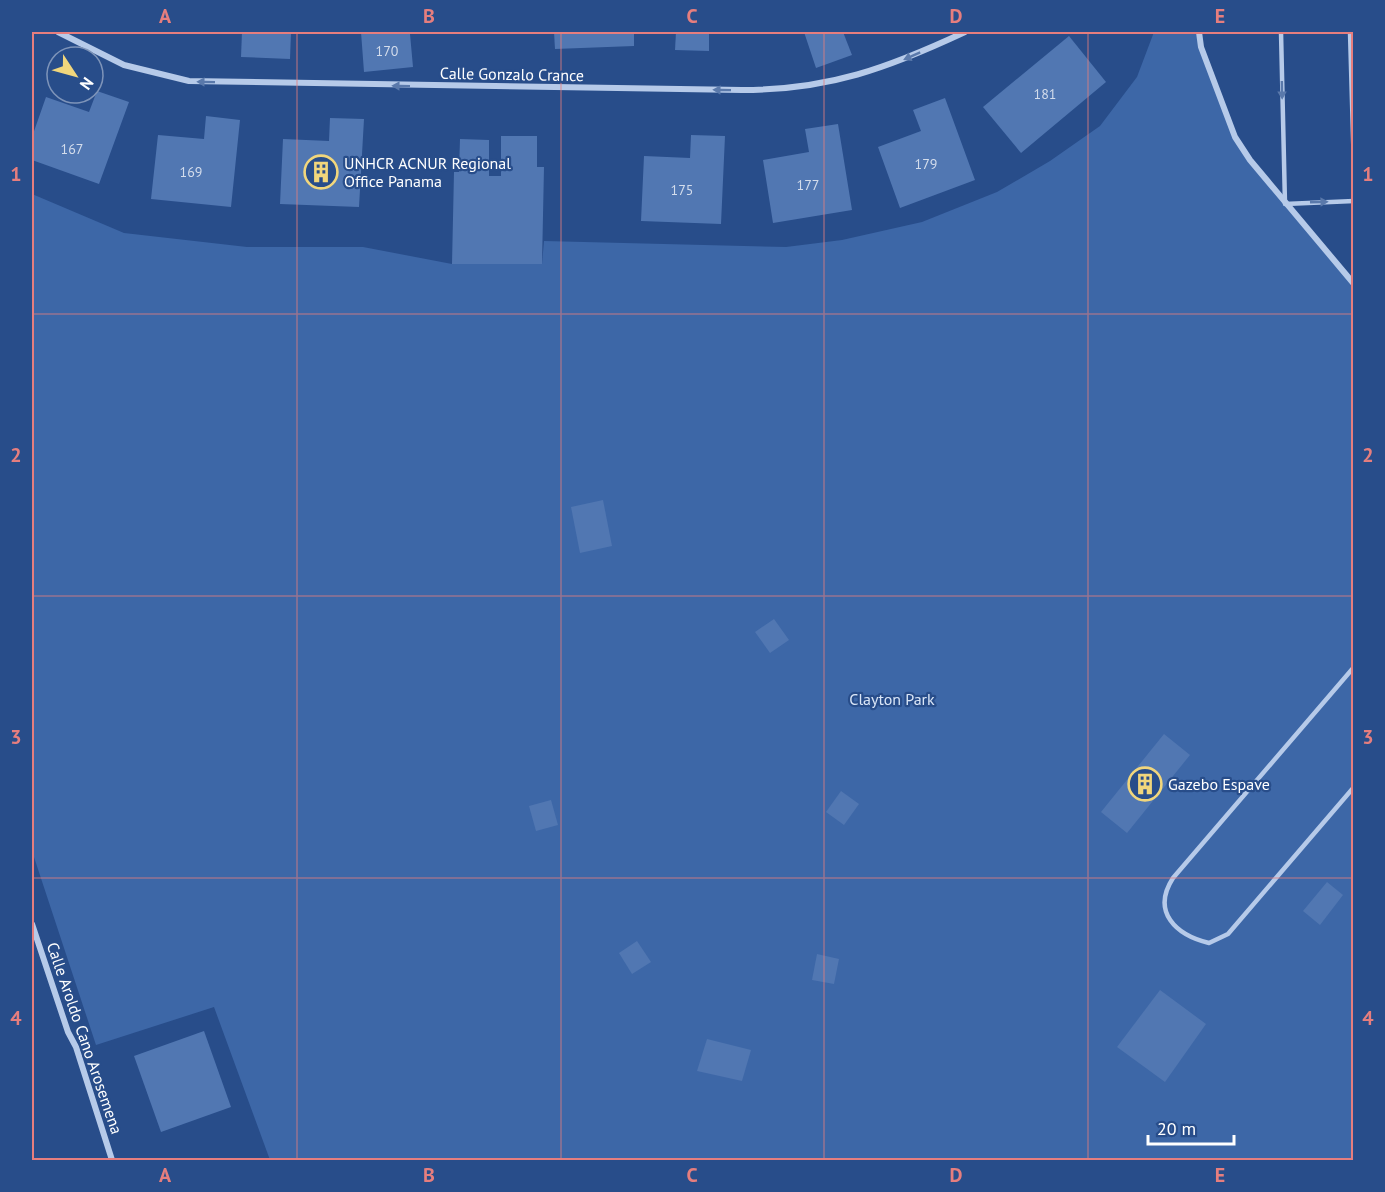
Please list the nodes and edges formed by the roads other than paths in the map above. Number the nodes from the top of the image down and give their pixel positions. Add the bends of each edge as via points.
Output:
1 (58, 32) edge
2 (965, 32) edge
3 (1199, 32) edge
4 (1281, 32) edge
5 (1350, 32) edge
6 (1353, 171) edge
7 (1353, 201) edge
8 (1286, 204) junction
9 (1353, 284) edge
10 (1353, 667) edge
11 (1353, 787) edge
12 (32, 924) edge
13 (112, 1161) edge

2 -> 1 street, Calle Gonzalo Crance via 906,60 826,84 781,90 189,81 124,65
3 - 8 street via 1235,137
4 -> 8 lane
5 - 6 lane
8 -> 7 lane
8 - 9 street
10 - 11 lane via 1173,879 1163,904 1174,925 1186,936 1209,943 1228,934
12 - 13 street, Calle Aroldo Cano Arosemena

